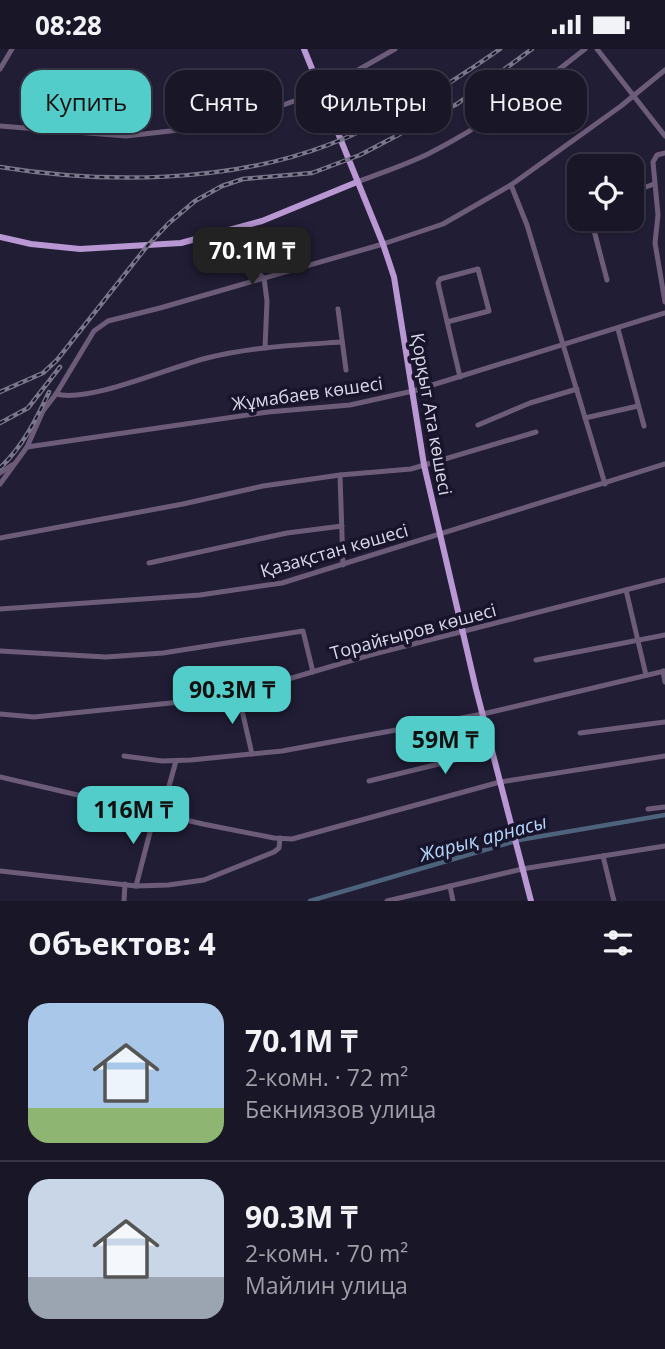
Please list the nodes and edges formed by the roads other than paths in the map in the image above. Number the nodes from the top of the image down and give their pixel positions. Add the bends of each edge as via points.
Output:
1 (12, 49) edge
2 (304, 49) edge
3 (395, 49) edge
4 (585, 49) edge
5 (597, 49) edge
6 (0, 69) edge
7 (312, 70) edge
8 (358, 70) edge
9 (665, 70) edge
10 (634, 95) junction
11 (296, 100) edge
12 (0, 126) edge
13 (338, 133) edge
14 (665, 136) edge
15 (665, 153) edge
16 (357, 182) junction
17 (654, 184) junction
18 (511, 185) junction
19 (644, 188) edge
20 (238, 227) junction
21 (594, 231) edge
22 (665, 231) edge
23 (656, 234) junction
24 (0, 237) edge
25 (383, 244) junction
26 (662, 264) edge
27 (264, 278) junction
28 (607, 280) dead end
29 (665, 302) edge
30 (338, 309) dead end
31 (665, 313) edge
32 (447, 322) junction
33 (618, 329) junction
34 (341, 342) junction
35 (564, 345) junction
36 (265, 348) junction
37 (346, 370) dead end
38 (460, 377) junction
39 (577, 389) junction
40 (413, 391) junction
41 (56, 394) junction
42 (638, 406) junction
43 (585, 418) junction
44 (478, 425) dead end
45 (644, 426) dead end
46 (536, 432) dead end
47 (27, 447) junction
48 (17, 461) junction
49 (665, 464) edge
50 (424, 465) junction
51 (0, 473) edge
52 (340, 475) junction
53 (0, 484) edge
54 (605, 484) junction
55 (342, 526) junction
56 (441, 534) junction
57 (0, 538) edge
58 (149, 563) dead end
59 (343, 565) junction
60 (665, 580) edge
61 (626, 590) junction
62 (0, 609) edge
63 (463, 631) junction
64 (665, 635) edge
65 (637, 640) junction
66 (0, 651) edge
67 (536, 660) dead end
68 (664, 671) edge
69 (313, 672) junction
70 (646, 675) junction
71 (665, 682) edge
72 (238, 693) junction
73 (0, 714) edge
74 (483, 714) junction
75 (446, 721) junction
76 (665, 722) edge
77 (580, 733) dead end
78 (252, 754) junction
79 (124, 756) dead end
80 (665, 756) edge
81 (176, 761) junction
82 (0, 777) edge
83 (369, 781) dead end
84 (500, 782) junction
85 (665, 807) edge
86 (648, 809) dead end
87 (158, 814) junction
88 (280, 838) junction
89 (665, 846) edge
90 (603, 856) junction
91 (522, 869) junction
92 (0, 871) edge
93 (125, 884) junction
94 (136, 886) junction
95 (450, 886) junction
96 (124, 901) edge
97 (388, 901) edge
98 (453, 901) edge
99 (530, 901) edge
100 (614, 901) edge

1 - 6 street
2 - 7 main road, Қорқыт Ата көшесі
3 - 8 street
4 - 16 street via 455,140
5 - 10 street
9 - 10 street
10 - 14 street
10 - 18 street
11 - 12 street via 232,124 126,137
13 - 16 main road, Қорқыт Ата көшесі
15 - 17 street via 654,158
16 - 20 main road
16 - 25 main road, Қорқыт Ата көшесі
17 - 19 street
17 - 23 street
18 - 25 street via 443,223
18 - 35 street
20 - 24 main road via 181,243 80,249
20 - 27 street via 255,270
21 - 28 street
22 - 23 street
23 - 26 street via 654,243
25 - 27 street
25 - 40 main road, Қорқыт Ата көшесі via 394,277
26 - 29 street
27 - 36 street
27 - 41 street via 108,321 94,331
30 - 34 street
31 - 33 street, Жұмабаев көшесі
32 - 32 street via 438,281 478,269 489,311
32 - 38 street
33 - 35 street, Жұмабаев көшесі
33 - 42 street
34 - 36 street
34 - 37 street
35 - 38 street, Жұмабаев көшесі
35 - 39 street
36 - 41 street via 208,357 105,389 67,397
38 - 40 street, Жұмабаев көшесі
39 - 43 street
39 - 44 street
40 - 47 street, Жұмабаев көшесі via 350,405 268,412
40 - 50 main road, Қорқыт Ата көшесі
41 - 47 street
42 - 43 street
42 - 45 street
43 - 54 street
46 - 50 street
47 - 48 street
48 - 51 street
48 - 53 street
49 - 54 street, Қазақстан көшесі
50 - 52 street
50 - 56 main road, Қорқыт Ата көшесі
52 - 55 street
52 - 57 street
54 - 56 street, Қазақстан көшесі
55 - 58 street
55 - 59 street
56 - 59 street, Қазақстан көшесі
56 - 63 main road, Қорқыт Ата көшесі
59 - 62 street, Қазақстан көшесі via 282,583 200,595
60 - 61 street, Торайғыров көшесі
61 - 63 street, Торайғыров көшесі
61 - 65 street
63 - 69 street, Торайғыров көшесі
63 - 74 main road, Қорқыт Ата көшесі
64 - 65 street
65 - 67 street
65 - 70 street
66 - 69 street via 106,657 303,631
68 - 70 street
68 - 71 street
69 - 72 street, Торайғыров көшесі
70 - 74 street
72 - 73 street, Торайғыров көшесі via 34,717
72 - 78 street
74 - 75 street
74 - 84 main road, Қорқыт Ата көшесі
75 - 78 street
75 - 83 street via 456,759
76 - 77 street
78 - 81 street
79 - 81 street
80 - 84 street
81 - 87 street
82 - 87 street
84 - 88 street via 320,832
84 - 91 main road, Қорқыт Ата көшесі
85 - 86 street
87 - 88 street
87 - 94 street
88 - 94 street via 274,852 204,880
89 - 90 street
90 - 91 street
90 - 100 street
91 - 95 street
91 - 99 main road
92 - 93 street
93 - 94 street
93 - 96 street
95 - 97 street
95 - 98 street

